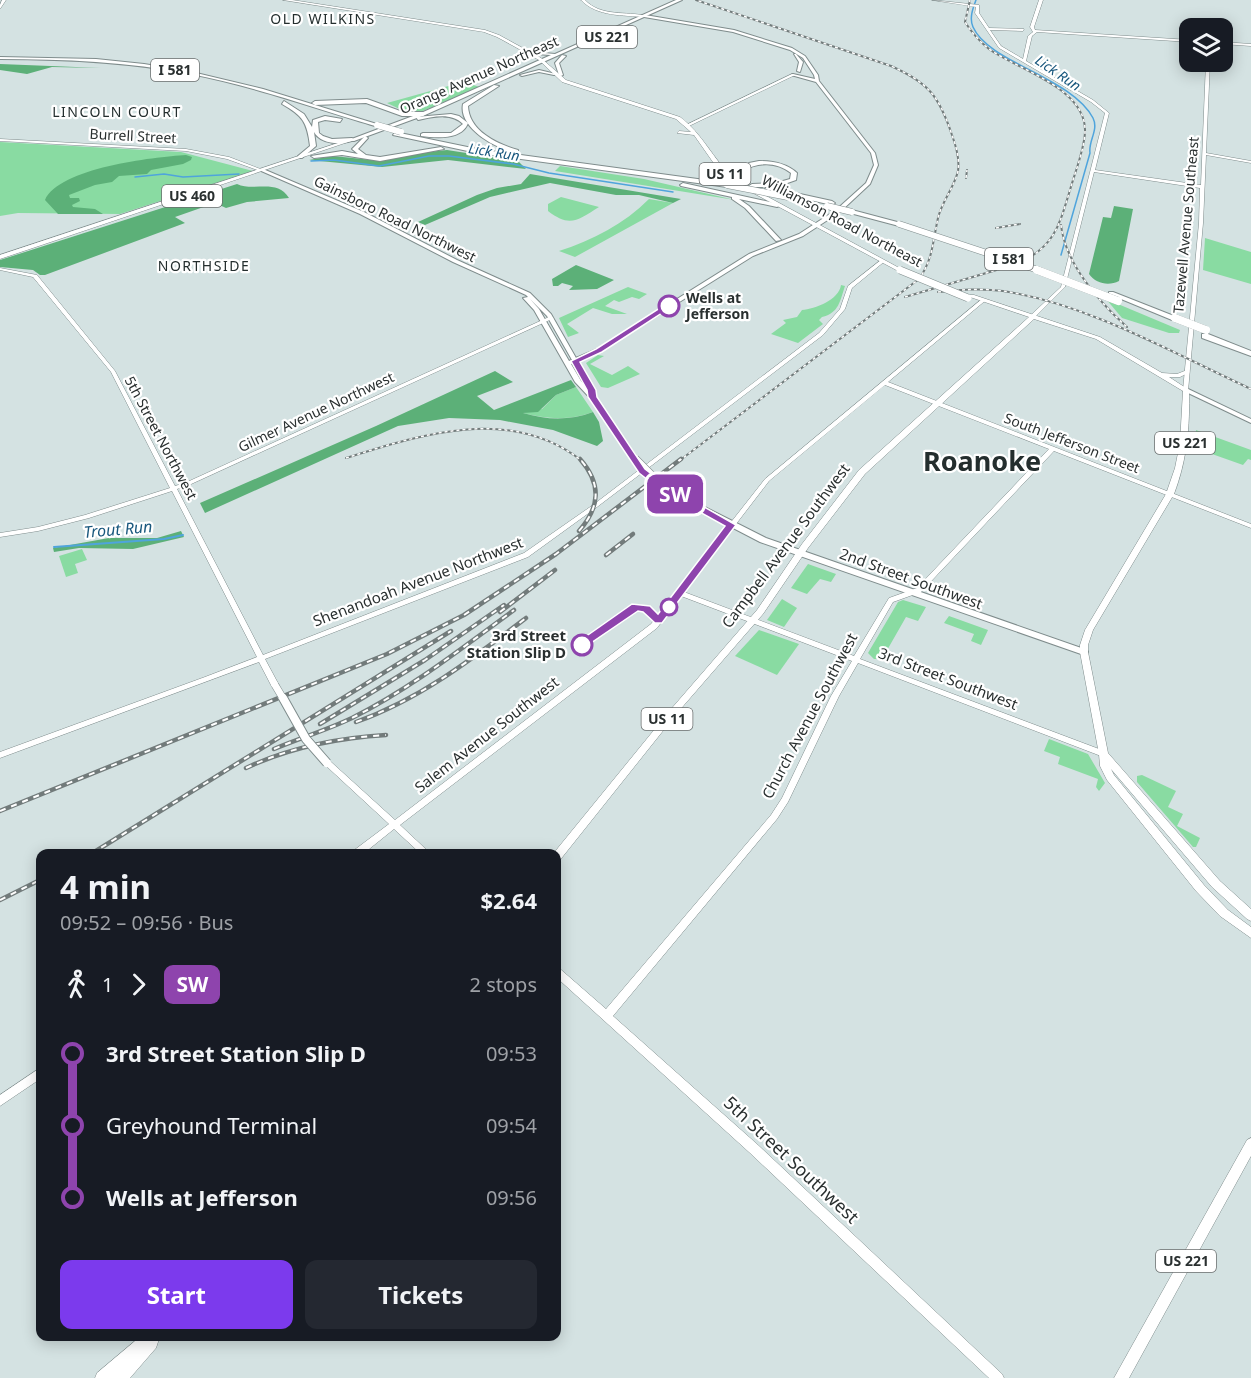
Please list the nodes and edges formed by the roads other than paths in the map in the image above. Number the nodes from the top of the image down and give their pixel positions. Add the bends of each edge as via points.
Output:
1 (4, 0) edge
2 (285, 0) edge
3 (583, 0) edge
4 (934, 0) edge
5 (1041, 0) edge
6 (683, 1) edge
7 (0, 8) edge
8 (650, 17) junction
9 (987, 29) junction
10 (1024, 31) junction
11 (1033, 32) junction
12 (1179, 41) edge
13 (1233, 44) edge
14 (775, 45) junction
15 (1251, 45) edge
16 (576, 46) junction
17 (533, 54) junction
18 (564, 56) junction
19 (0, 60) edge
20 (1024, 61) junction
21 (546, 62) junction
22 (808, 62) junction
23 (531, 65) junction
24 (799, 71) junction
25 (1208, 72) edge
26 (554, 74) junction
27 (561, 75) junction
28 (793, 75) junction
29 (513, 78) junction
30 (817, 81) junction
31 (494, 87) junction
32 (274, 95) junction
33 (281, 101) junction
34 (457, 102) junction
35 (465, 110) junction
36 (421, 116) junction
37 (347, 118) junction
38 (398, 124) junction
39 (690, 124) junction
40 (679, 132) dead end
41 (398, 133) junction
42 (695, 134) junction
43 (416, 135) junction
44 (365, 138) junction
45 (0, 140) edge
46 (351, 140) junction
47 (477, 151) junction
48 (525, 154) junction
49 (1205, 154) junction
50 (314, 156) junction
51 (300, 157) junction
52 (541, 158) junction
53 (563, 161) junction
54 (1251, 161) edge
55 (612, 169) junction
56 (264, 171) junction
57 (1093, 171) junction
58 (741, 181) junction
59 (752, 186) junction
60 (1203, 188) junction
61 (711, 191) junction
62 (830, 204) junction
63 (777, 205) junction
64 (899, 222) junction
65 (816, 224) junction
66 (778, 242) junction
67 (0, 257) edge
68 (883, 261) junction
69 (0, 269) edge
70 (902, 269) junction
71 (518, 291) junction
72 (983, 301) junction
73 (1032, 317) junction
74 (551, 318) junction
75 (543, 321) junction
76 (1175, 321) junction
77 (1205, 333) junction
78 (1251, 348) edge
79 (1251, 354) edge
80 (575, 360) junction
81 (567, 364) junction
82 (1187, 372) junction
83 (1157, 374) junction
84 (885, 383) junction
85 (1186, 390) junction
86 (592, 397) junction
87 (937, 403) junction
88 (1251, 421) edge
89 (1053, 448) junction
90 (174, 489) junction
91 (1170, 494) junction
92 (731, 525) junction
93 (1251, 526) edge
94 (0, 535) edge
95 (801, 554) junction
96 (909, 592) junction
97 (680, 593) junction
98 (753, 621) junction
99 (1084, 652) junction
100 (261, 658) junction
101 (855, 659) junction
102 (1104, 754) junction
103 (0, 755) edge
104 (395, 825) junction
105 (363, 849) edge
106 (421, 849) edge
107 (561, 851) edge
108 (1251, 916) edge
109 (1251, 933) edge
110 (561, 975) edge
111 (607, 1015) junction
112 (36, 1076) edge
113 (0, 1101) edge
114 (1251, 1144) edge
115 (148, 1341) edge
116 (150, 1341) edge
117 (102, 1378) edge
118 (121, 1378) edge
119 (998, 1378) edge
120 (1121, 1378) edge

1 - 7 street
2 - 17 main road, Williamson Road Northeast / US 11 via 467,27 495,34
3 - 8 street via 598,10
4 - 9 street via 974,5
5 - 11 street
6 - 8 highway, Orange Avenue Northeast / US 221
6 - 8 highway, Orange Avenue Northeast / US 221
8 - 14 main road via 734,31
8 - 16 highway, Orange Avenue Northeast / US 221
8 - 18 highway, Orange Avenue Northeast / US 221
9 - 10 street
9 - 20 street via 999,47
10 - 11 street
10 - 11 street
11 - 12 street
11 - 20 street
13 - 15 street
14 - 22 main road via 795,51
14 - 24 main road via 798,57
16 - 17 highway via 552,54
16 - 21 highway, Orange Avenue Northeast / US 221
17 - 21 main road, Williamson Road Northeast / US 11
17 - 23 highway via 536,61
18 - 21 highway, Orange Avenue Northeast / US 221
18 - 27 highway via 557,63
19 - 32 highway, I 581 via 141,65 202,75
19 - 33 highway, I 581 via 151,70 220,83
20 - 57 street via 1107,113
21 - 23 highway, Orange Avenue Northeast / US 460
21 - 26 main road, Williamson Road Northeast / US 11
21 - 27 main road, Williamson Road Northeast / US 11
21 - 29 highway, Orange Avenue Northeast / US 460
21 - 31 highway
22 - 24 main road
22 - 30 main road
23 - 36 highway, Orange Avenue Northeast / US 460
24 - 28 main road
25 - 49 street, Tazewell Avenue Southeast
26 - 29 highway via 534,72
26 - 39 main road, Williamson Road Northeast / US 11 via 568,83
27 - 39 main road, Williamson Road Northeast / US 11 via 673,113
28 - 30 main road
28 - 39 street
29 - 31 highway, Orange Avenue Northeast / US 460
30 - 65 main road via 876,161 868,184
31 - 34 highway, Orange Avenue Northeast / US 460
31 - 35 highway via 470,99
32 - 36 highway via 322,104 367,101 402,114
32 - 37 highway, I 581
33 - 37 highway, I 581
33 - 51 highway via 309,122 313,146
34 - 35 highway
34 - 36 highway, Orange Avenue Northeast / US 460
35 - 48 highway via 482,137
36 - 38 highway, Orange Avenue Northeast / US 460
36 - 43 highway via 452,116 463,119 466,126 447,135
36 - 44 highway, Orange Avenue Northeast / US 460
37 - 38 highway via 339,110 342,106 366,102 401,116
37 - 41 highway, I 581, bridge
37 - 46 highway via 325,118 314,123 320,138 335,142
38 - 46 highway, Orange Avenue Northeast / US 460
39 - 42 main road, Williamson Road Northeast / US 11
39 - 58 main road, Williamson Road Northeast / US 11 via 718,161
40 - 42 main road
41 - 43 highway, I 581
41 - 44 highway via 410,145 395,156 357,153 355,149
41 - 47 highway, I 581
42 - 63 main road, Williamson Road Northeast / US 11 via 725,174
43 - 48 highway, I 581
44 - 50 main road, US 460
45 - 56 street, Burrell Street via 186,150 228,158
46 - 51 main road, US 460
47 - 50 highway via 432,149 380,159 342,153
47 - 52 highway, I 581
48 - 52 highway, I 581
49 - 54 street
49 - 60 street, Tazewell Avenue Southeast
50 - 56 main road, US 460
51 - 56 main road, US 460
52 - 53 highway, I 581
53 - 55 highway, I 581
53 - 59 highway, I 581, bridge
55 - 61 highway
55 - 62 highway, I 581, bridge
56 - 67 main road, US 460
56 - 71 main road, Gainsboro Road Northwest via 362,213
57 - 60 street
57 - 73 street via 1064,286
58 - 59 highway via 741,169 760,163 782,166 794,173 788,183
58 - 65 main road, Williamson Road Northeast / US 11
59 - 62 highway, I 581, bridge
60 - 82 street, Tazewell Avenue Southeast
61 - 63 highway
61 - 66 highway via 746,205
62 - 64 highway, I 581, bridge
63 - 65 main road, Williamson Road Northeast / US 11
64 - 76 highway, I 581, bridge
64 - 76 highway, I 581, bridge via 1012,255
65 - 66 main road
65 - 68 main road, Williamson Road Northeast / US 11
65 - 70 main road, Williamson Road Northeast / US 11
66 - 80 main road via 673,300 599,350
68 - 70 main road, Williamson Road Northeast / US 11
68 - 100 street, Shenandoah Avenue Northwest via 850,287 831,325 534,551
69 - 90 street, 5th Street Northwest via 35,276 108,366
70 - 72 main road, Williamson Road Northeast / US 11, bridge
71 - 74 main road via 535,299
71 - 75 main road
72 - 73 main road, US 11
72 - 84 street, Salem Avenue Southwest
73 - 83 main road via 1120,353
73 - 87 main road, US 11
74 - 75 street, Gilmer Avenue Northwest
74 - 80 main road
75 - 81 main road
75 - 90 street, Gilmer Avenue Northwest
76 - 77 highway, I 581
77 - 78 highway, I 581
77 - 79 highway, I 581
80 - 81 main road
80 - 86 main road
81 - 86 main road
82 - 83 main road via 1175,376
82 - 85 street, Tazewell Avenue Southeast
83 - 85 main road
84 - 87 street, South Jefferson Street
84 - 92 street, Salem Avenue Southwest via 767,480
85 - 88 main road
85 - 91 main road, US 221 via 1183,456
86 - 92 main road, 2nd Street Southwest, bridge via 642,471 659,485
87 - 89 street, South Jefferson Street
87 - 95 main road, Campbell Avenue Southwest / US 11 via 862,472
89 - 91 street, South Jefferson Street
89 - 96 street, Church Avenue Southwest via 930,579 919,590
90 - 94 street, Gilmer Avenue Northwest via 87,517
90 - 100 street, 5th Street Northwest
91 - 93 street, South Jefferson Street
91 - 99 main road, US 221 via 1089,630
92 - 95 main road, 2nd Street Southwest
92 - 97 street, Salem Avenue Southwest
95 - 96 main road, 2nd Street Southwest
95 - 98 main road, Campbell Avenue Southwest / US 11
96 - 99 main road, 2nd Street Southwest
96 - 101 street, Church Avenue Southwest via 891,600
97 - 98 street, 3rd Street Southwest
97 - 104 street, Salem Avenue Southwest via 654,626
98 - 101 street, 3rd Street Southwest
98 - 107 main road, Campbell Avenue Southwest / US 11
99 - 102 main road, US 221
100 - 103 street, Shenandoah Avenue Northwest
100 - 104 street, bridge via 306,739
101 - 102 street, 3rd Street Southwest
101 - 111 street, Church Avenue Southwest via 774,817
102 - 108 main road, US 221 via 1216,884
102 - 109 main road, US 221 via 1110,777 1151,830 1224,913
104 - 105 street, Salem Avenue Southwest
104 - 106 street
110 - 111 street, 5th Street Southwest
111 - 119 street, 5th Street Southwest
112 - 113 street
114 - 120 main road, US 221
115 - 117 main road
116 - 118 main road

